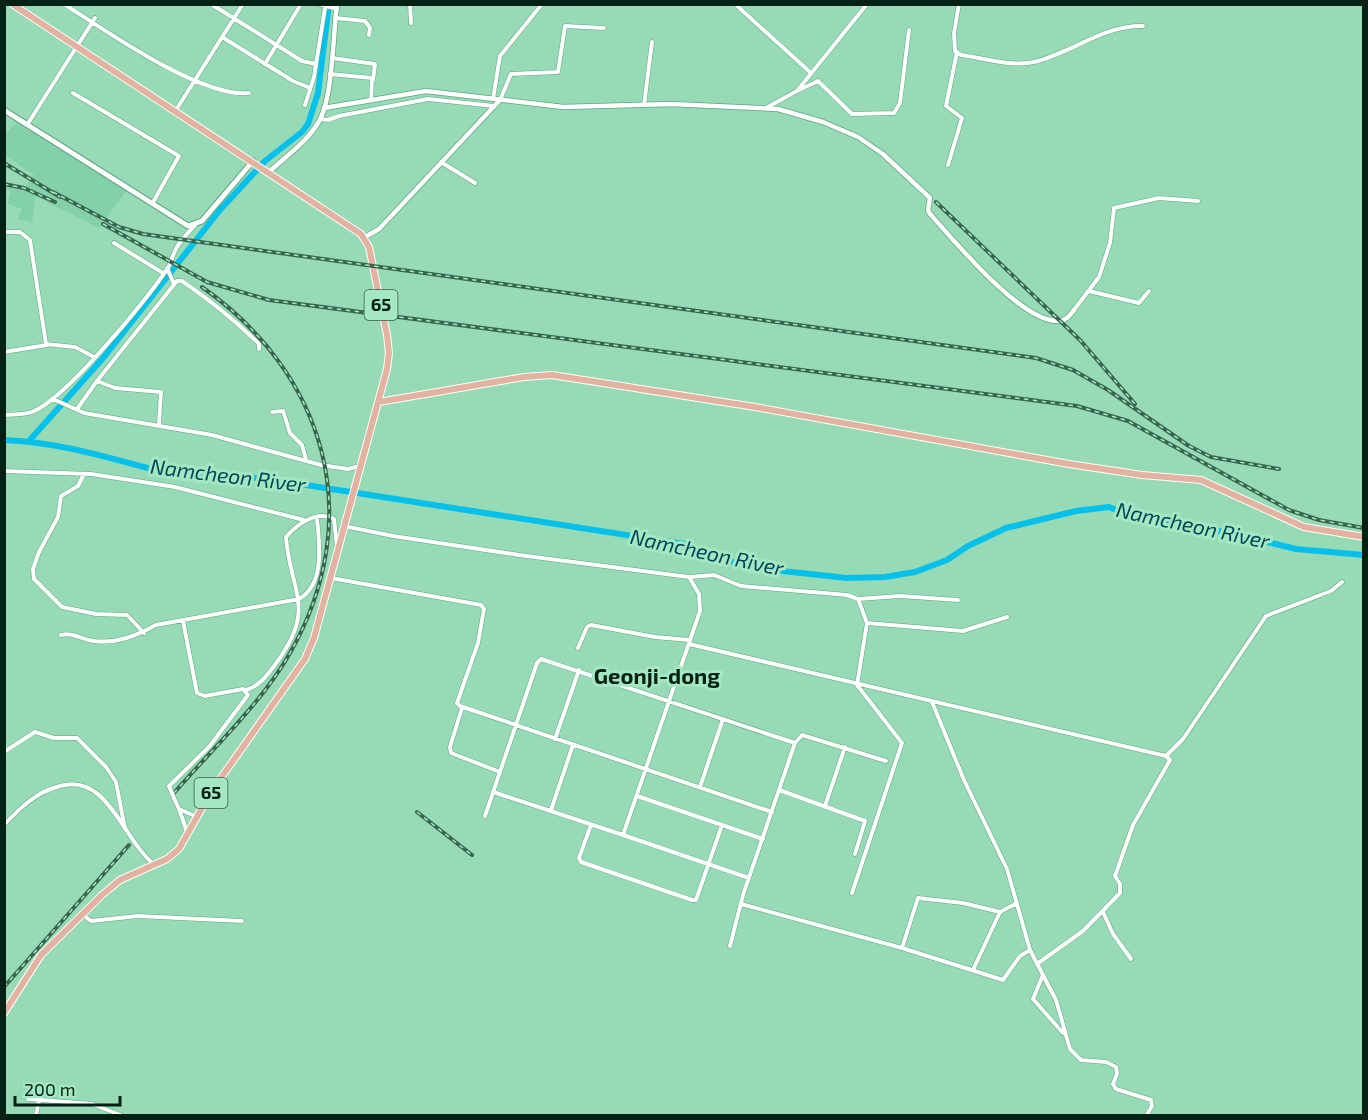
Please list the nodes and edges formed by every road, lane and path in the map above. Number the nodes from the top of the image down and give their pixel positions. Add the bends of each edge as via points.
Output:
1 (12, 4) edge
2 (64, 4) edge
3 (211, 4) edge
4 (243, 4) edge
5 (301, 4) edge
6 (319, 4) edge
7 (410, 4) edge
8 (542, 4) edge
9 (735, 4) edge
10 (867, 4) edge
11 (959, 4) edge
12 (335, 7) edge
13 (325, 8) junction
14 (234, 18) junction
15 (336, 18) junction
16 (94, 20) junction
17 (411, 23) dead end
18 (1143, 26) dead end
19 (604, 28) dead end
20 (909, 30) dead end
21 (369, 35) dead end
22 (222, 37) junction
23 (652, 42) dead end
24 (277, 46) junction
25 (77, 47) junction
26 (957, 52) junction
27 (331, 58) junction
28 (265, 64) junction
29 (316, 64) junction
30 (811, 72) junction
31 (330, 74) junction
32 (195, 80) junction
33 (373, 80) junction
34 (310, 88) junction
35 (797, 91) junction
36 (73, 93) dead end
37 (249, 93) dead end
38 (393, 96) junction
39 (371, 100) junction
40 (499, 101) junction
41 (493, 104) junction
42 (305, 105) dead end
43 (394, 105) junction
44 (644, 106) junction
45 (324, 108) junction
46 (765, 109) junction
47 (4, 110) edge
48 (176, 110) junction
49 (321, 119) junction
50 (27, 125) junction
51 (254, 162) junction
52 (441, 162) junction
53 (948, 165) dead end
54 (272, 174) junction
55 (475, 183) dead end
56 (1198, 201) dead end
57 (151, 205) junction
58 (195, 225) junction
59 (4, 232) edge
60 (365, 237) junction
61 (114, 243) dead end
62 (167, 268) junction
63 (163, 273) junction
64 (174, 284) junction
65 (1089, 291) junction
66 (1149, 291) dead end
67 (1074, 310) joint
68 (48, 345) junction
69 (259, 349) dead end
70 (4, 352) edge
71 (94, 357) junction
72 (97, 381) junction
73 (383, 386) junction
74 (397, 399) junction
75 (55, 400) junction
76 (379, 402) junction
77 (76, 410) junction
78 (272, 412) dead end
79 (4, 415) edge
80 (159, 424) junction
81 (306, 460) junction
82 (361, 466) junction
83 (4, 471) edge
84 (84, 474) junction
85 (317, 518) junction
86 (304, 520) junction
87 (343, 526) junction
88 (1364, 537) edge
89 (337, 546) junction
90 (689, 577) junction
91 (330, 578) junction
92 (1342, 582) dead end
93 (299, 599) junction
94 (858, 599) junction
95 (958, 600) dead end
96 (1007, 617) dead end
97 (183, 620) junction
98 (867, 623) junction
99 (144, 633) junction
100 (61, 634) dead end
101 (689, 642) junction
102 (578, 648) dead end
103 (579, 670) junction
104 (857, 685) junction
105 (246, 690) junction
106 (669, 701) junction
107 (932, 702) junction
108 (462, 708) junction
109 (723, 719) junction
110 (516, 726) junction
111 (555, 739) junction
112 (795, 743) junction
113 (573, 745) junction
114 (845, 747) junction
115 (4, 752) edge
116 (1166, 756) junction
117 (886, 761) dead end
118 (645, 769) junction
119 (500, 772) junction
120 (700, 788) junction
121 (779, 790) junction
122 (493, 792) junction
123 (637, 796) junction
124 (825, 806) junction
125 (179, 809) junction
126 (550, 810) junction
127 (772, 812) junction
128 (485, 816) dead end
129 (197, 818) junction
130 (4, 825) edge
131 (591, 825) junction
132 (722, 825) junction
133 (126, 833) junction
134 (188, 834) junction
135 (623, 835) junction
136 (763, 839) junction
137 (855, 854) dead end
138 (708, 864) junction
139 (155, 865) junction
140 (749, 878) junction
141 (852, 892) dead end
142 (741, 904) junction
143 (1015, 904) junction
144 (1000, 912) junction
145 (1103, 912) junction
146 (82, 914) junction
147 (242, 921) dead end
148 (730, 946) dead end
149 (902, 948) junction
150 (1030, 950) junction
151 (1131, 959) dead end
152 (1037, 964) junction
153 (973, 970) junction
154 (1042, 976) junction
155 (4, 1013) edge
156 (1068, 1042) junction
157 (28, 1099) dead end
158 (39, 1100) junction
159 (36, 1116) edge
160 (123, 1116) edge
161 (1146, 1116) edge

1 - 25 main road
2 - 16 street
3 - 14 street
4 - 14 street
5 - 24 street
6 - 13 street
7 - 17 street
8 - 41 street via 500,56
9 - 30 street
10 - 30 street
11 - 26 street via 954,33
12 - 13 street
12 - 15 street
13 - 29 street
14 - 22 street
14 - 24 street
15 - 21 street via 365,21
15 - 27 street
16 - 25 street
16 - 32 street
18 - 26 street via 1117,28 1033,62 1011,64
19 - 40 street via 565,26 558,72 511,75
20 - 35 street via 899,107 894,113 852,114 818,81
22 - 28 street
22 - 32 street
23 - 44 street
24 - 28 street
24 - 29 street via 302,61
25 - 48 main road
25 - 50 street
26 - 53 street via 946,106 962,118
27 - 31 street
27 - 33 street via 375,64
28 - 34 street
29 - 34 street
30 - 35 street
31 - 33 street
31 - 45 street
32 - 37 street via 223,91
32 - 48 street
33 - 39 street
34 - 42 street
35 - 46 street
36 - 57 street via 179,156
38 - 39 street
38 - 41 street via 435,91
38 - 43 street
39 - 45 street
40 - 41 street
40 - 44 street via 574,108
41 - 43 street via 432,99
41 - 52 street
43 - 49 street
44 - 46 street
45 - 49 street
46 - 67 street via 823,122 867,142 930,198 930,214 1017,305 1037,316 1060,321
47 - 50 main road
48 - 51 main road
49 - 54 street
50 - 57 main road
51 - 54 main road
51 - 58 main road
52 - 55 street
52 - 60 street via 379,229
54 - 60 main road
56 - 65 street via 1159,198 1114,208 1108,250 1099,278
57 - 58 main road via 184,225
58 - 62 street via 181,240
59 - 68 street via 20,232 30,240
60 - 73 main road, 65 via 389,353
61 - 63 street
62 - 63 street
62 - 64 street
63 - 71 street
64 - 69 street via 182,281 213,303 259,344
64 - 72 street
65 - 66 street via 1138,303
65 - 67 street
68 - 70 street
68 - 71 street via 75,347
71 - 75 street
72 - 77 street
72 - 80 street via 115,388 160,392
73 - 74 main road
73 - 76 main road, 65
74 - 76 main road
74 - 88 main road via 552,375 1069,464 1201,480 1304,527
75 - 77 street
75 - 79 street via 31,413
76 - 82 main road, 65
77 - 80 street
78 - 81 street via 283,411 293,439 304,448
80 - 81 street
81 - 82 street via 339,469
82 - 87 main road, 65
83 - 84 street
84 - 86 street via 175,487
84 - 99 street via 78,486 61,496 56,523 35,562 34,579 57,604 96,614 127,615
85 - 86 street
85 - 89 street via 334,519
85 - 93 street via 317,571 311,588
86 - 93 street via 286,537
87 - 89 main road, 65
87 - 90 street via 496,552
89 - 91 main road, 65
90 - 94 street via 714,575 741,586
90 - 101 street via 700,600
91 - 108 street via 481,605 484,609 478,643 458,703
91 - 129 main road, 65 via 308,654
92 - 116 street via 1331,591 1266,616 1183,739
93 - 97 street
93 - 105 street via 297,623 286,648 258,685
94 - 95 street via 900,596
94 - 98 street
96 - 98 street via 963,631
97 - 99 street via 156,625
97 - 105 street via 197,693 205,696
98 - 104 street
99 - 100 street via 102,641
101 - 102 street via 591,625
101 - 104 street
101 - 106 street
103 - 106 street
103 - 110 street via 545,658 539,661
103 - 111 street
104 - 107 street
104 - 141 street via 902,743
105 - 125 street, bridge via 248,695 235,715 169,786
106 - 109 street
106 - 118 street
107 - 116 street
107 - 143 street via 1006,869
108 - 110 street
108 - 119 street via 451,753
109 - 112 street
109 - 120 street
110 - 111 street
110 - 119 street
111 - 113 street
112 - 114 street via 802,735
112 - 121 street
113 - 118 street
113 - 126 street
114 - 117 street
114 - 124 street
115 - 133 street via 35,732 50,738 73,736 80,740 119,787
116 - 145 street via 1169,763 1127,838 1115,876 1120,893
118 - 120 street
118 - 123 street
119 - 122 street
120 - 127 street
121 - 124 street
121 - 127 street
122 - 126 street
122 - 128 street
123 - 132 street
123 - 135 street
124 - 137 street via 865,821
125 - 129 street
125 - 134 street
126 - 131 street
127 - 136 street
129 - 134 main road, 65
130 - 133 street via 40,793 71,782 96,790
131 - 135 street
131 - 138 street via 579,860 634,881 695,900
132 - 136 street
132 - 138 street
133 - 139 street
134 - 139 main road, 65 via 176,853
135 - 138 street
136 - 140 street
138 - 140 street
139 - 146 main road, 65 via 115,883
140 - 142 street
142 - 148 street
142 - 149 street
143 - 144 street
143 - 150 street
144 - 149 street via 918,898
144 - 153 street
145 - 151 street via 1114,937
145 - 152 street
146 - 147 street via 91,921 138,916
146 - 155 main road, 65 via 41,956
149 - 153 street
150 - 152 street
150 - 153 street via 1020,956 1003,980
152 - 154 street
154 - 156 street via 1056,1000
154 - 156 street via 1033,999
156 - 161 street via 1077,1058 1108,1062 1116,1067 1116,1089 1151,1100
157 - 158 street
158 - 159 street
158 - 160 street via 92,1104

